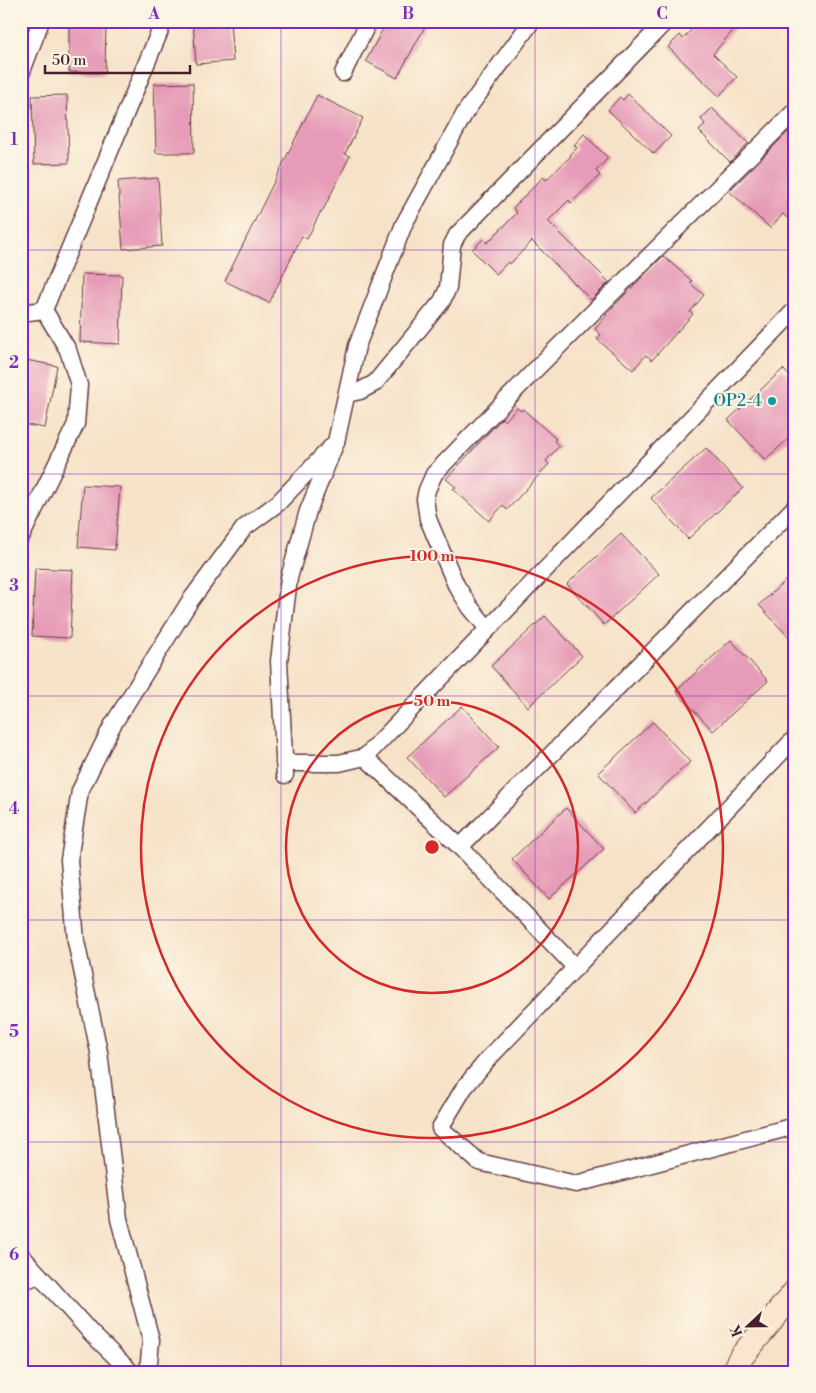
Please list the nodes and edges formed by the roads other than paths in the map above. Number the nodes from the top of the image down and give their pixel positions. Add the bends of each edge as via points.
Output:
1 (41, 21) edge
2 (164, 21) edge
3 (369, 21) edge
4 (532, 21) edge
5 (666, 21) edge
6 (26, 44) edge
7 (343, 73) dead end
8 (21, 74) edge
9 (795, 111) edge
10 (44, 310) junction
11 (795, 310) edge
12 (21, 313) edge
13 (347, 394) junction
14 (336, 442) junction
15 (795, 506) edge
16 (21, 537) edge
17 (488, 629) junction
18 (795, 738) edge
19 (365, 757) junction
20 (460, 846) junction
21 (576, 968) junction
22 (795, 1126) edge
23 (21, 1255) edge
24 (39, 1275) junction
25 (21, 1282) edge
26 (795, 1292) edge
27 (131, 1372) edge
28 (148, 1372) edge
29 (733, 1372) edge

1 - 6 street
2 - 10 street
3 - 7 street
4 - 13 street via 466,111 404,224 357,346
5 - 13 street via 458,235 452,245 448,288 442,301 375,383 360,392
6 - 8 street
9 - 17 street via 434,474 425,499 428,519 456,585
10 - 12 street
10 - 16 street via 68,350 78,385 76,424
11 - 17 street
13 - 14 street
14 - 19 street via 308,511 289,578 279,662 285,769 339,764
14 - 28 street via 278,503 244,528 190,602 112,726 80,791 69,860 76,941 99,1052 119,1219 151,1340
15 - 20 street
17 - 19 street
18 - 21 street
19 - 20 street
20 - 21 street
21 - 22 street via 464,1088 440,1128 479,1162 576,1184
23 - 24 street
24 - 25 street
24 - 27 street
26 - 29 main road

